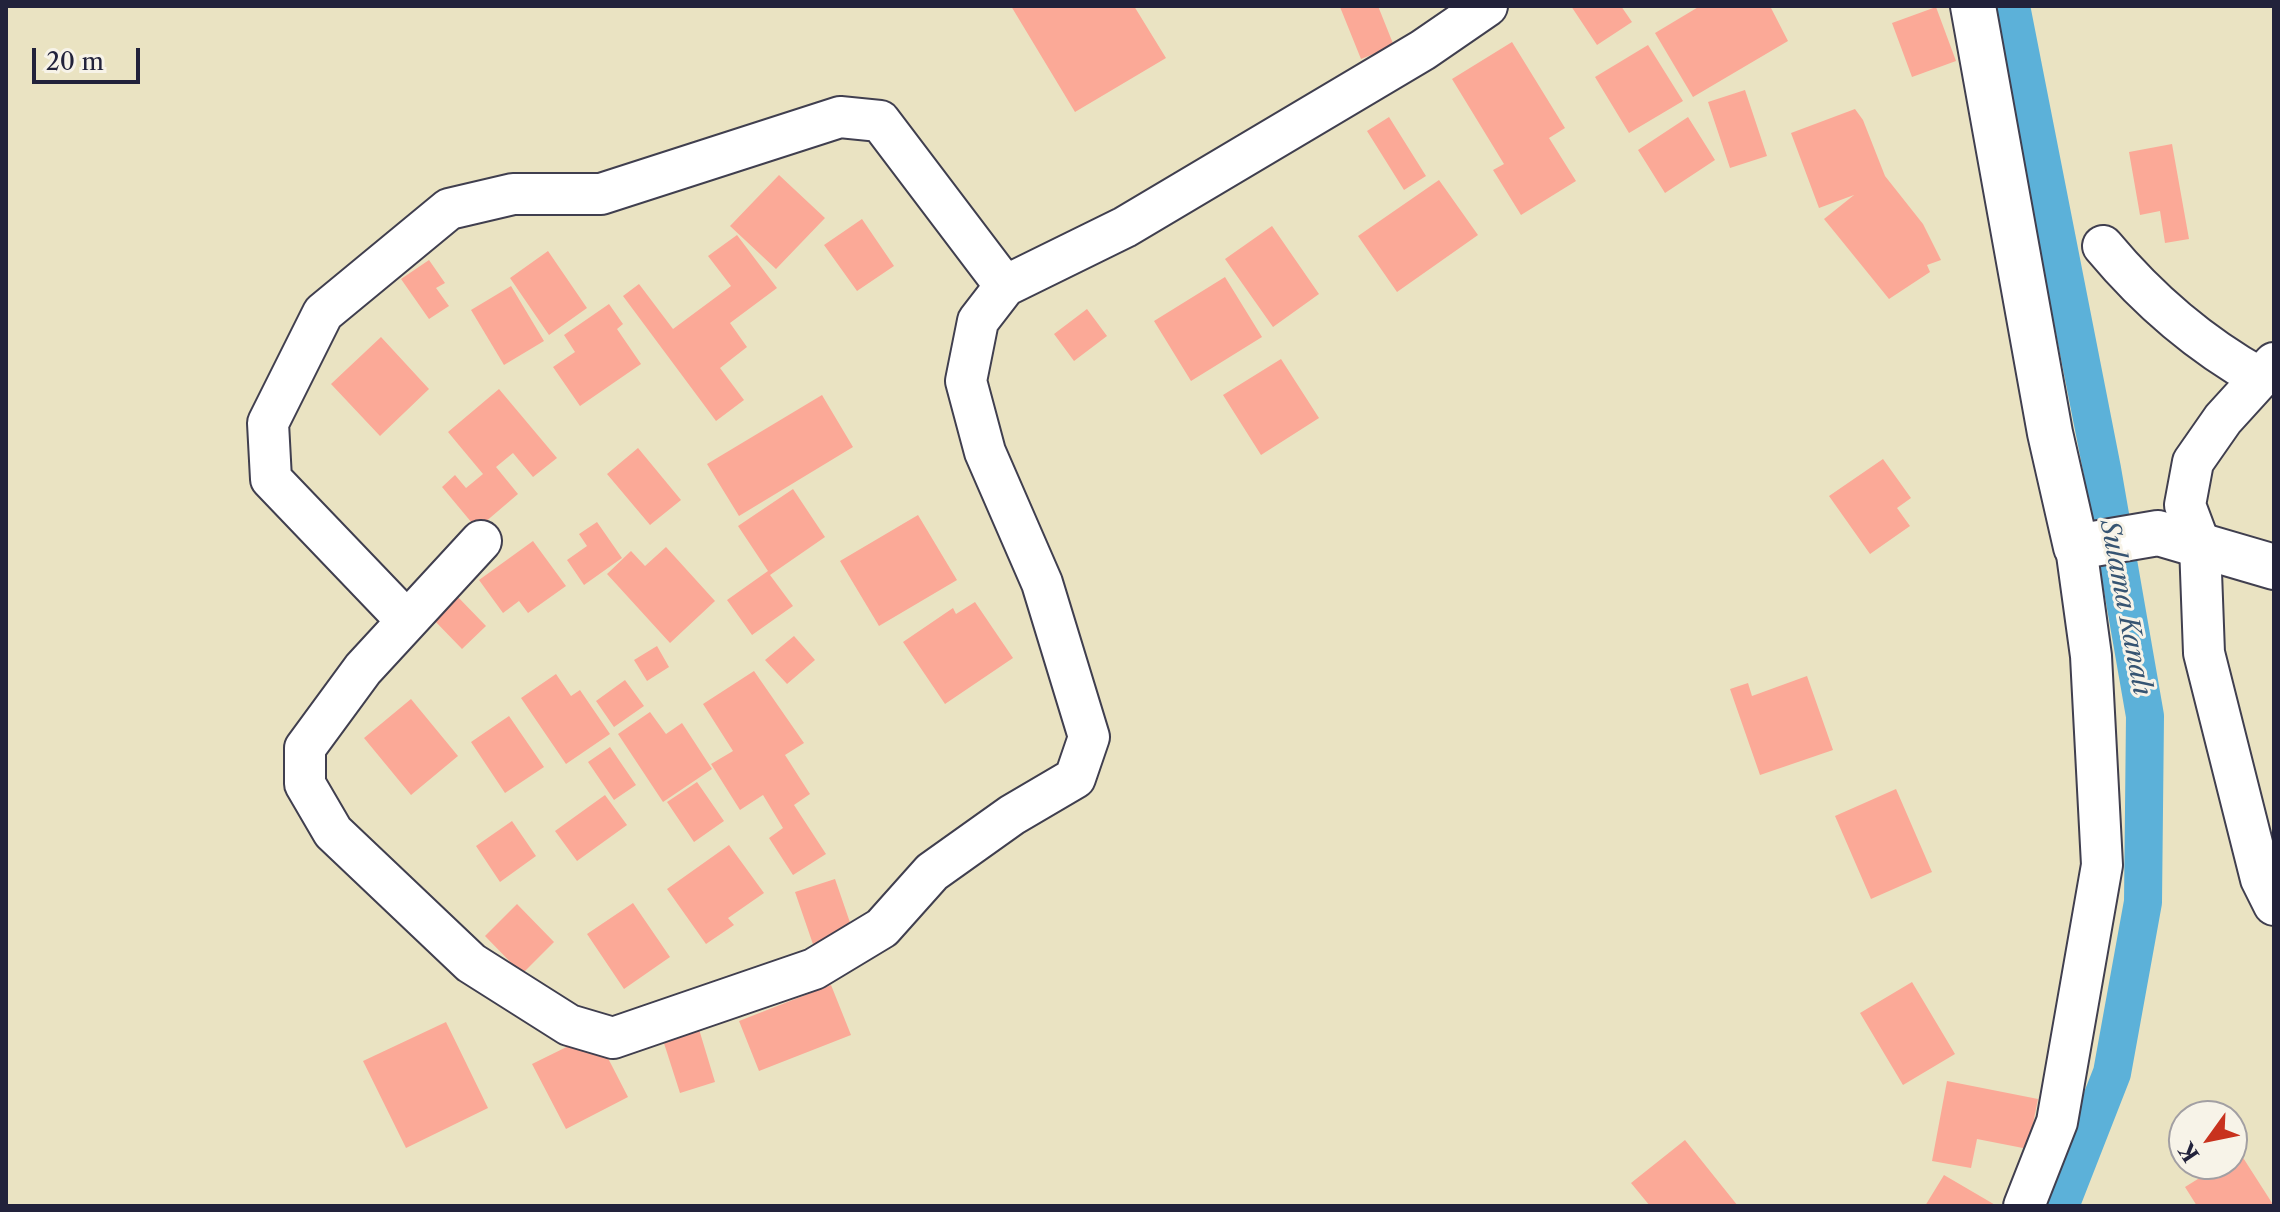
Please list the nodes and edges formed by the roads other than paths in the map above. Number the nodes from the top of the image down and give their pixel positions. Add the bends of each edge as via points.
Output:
1 (1487, 6) edge
2 (1973, 6) edge
3 (2103, 246) dead end
4 (1005, 286) junction
5 (2267, 371) edge
6 (481, 541) dead end
7 (2200, 545) junction
8 (2076, 547) junction
9 (2274, 567) edge
10 (407, 621) junction
11 (2274, 905) edge
12 (2024, 1206) edge

1 - 4 street via 1423,50 1125,227
2 - 8 street via 2050,433
3 - 5 street via 2140,290 2203,343
4 - 10 street via 880,121 840,117 601,194 513,194 449,209 323,313 268,423 271,479
4 - 10 street via 978,321 966,381 985,452 1042,583 1089,737 1075,778 932,872 882,928 814,969 613,1038 569,1025 471,963 333,832 305,784 305,748 363,669
5 - 7 street via 2193,462 2185,505
6 - 10 street
7 - 8 street via 2158,533
7 - 9 street
7 - 11 street via 2204,653 2261,879
8 - 12 street via 2091,656 2102,865 2057,1122

